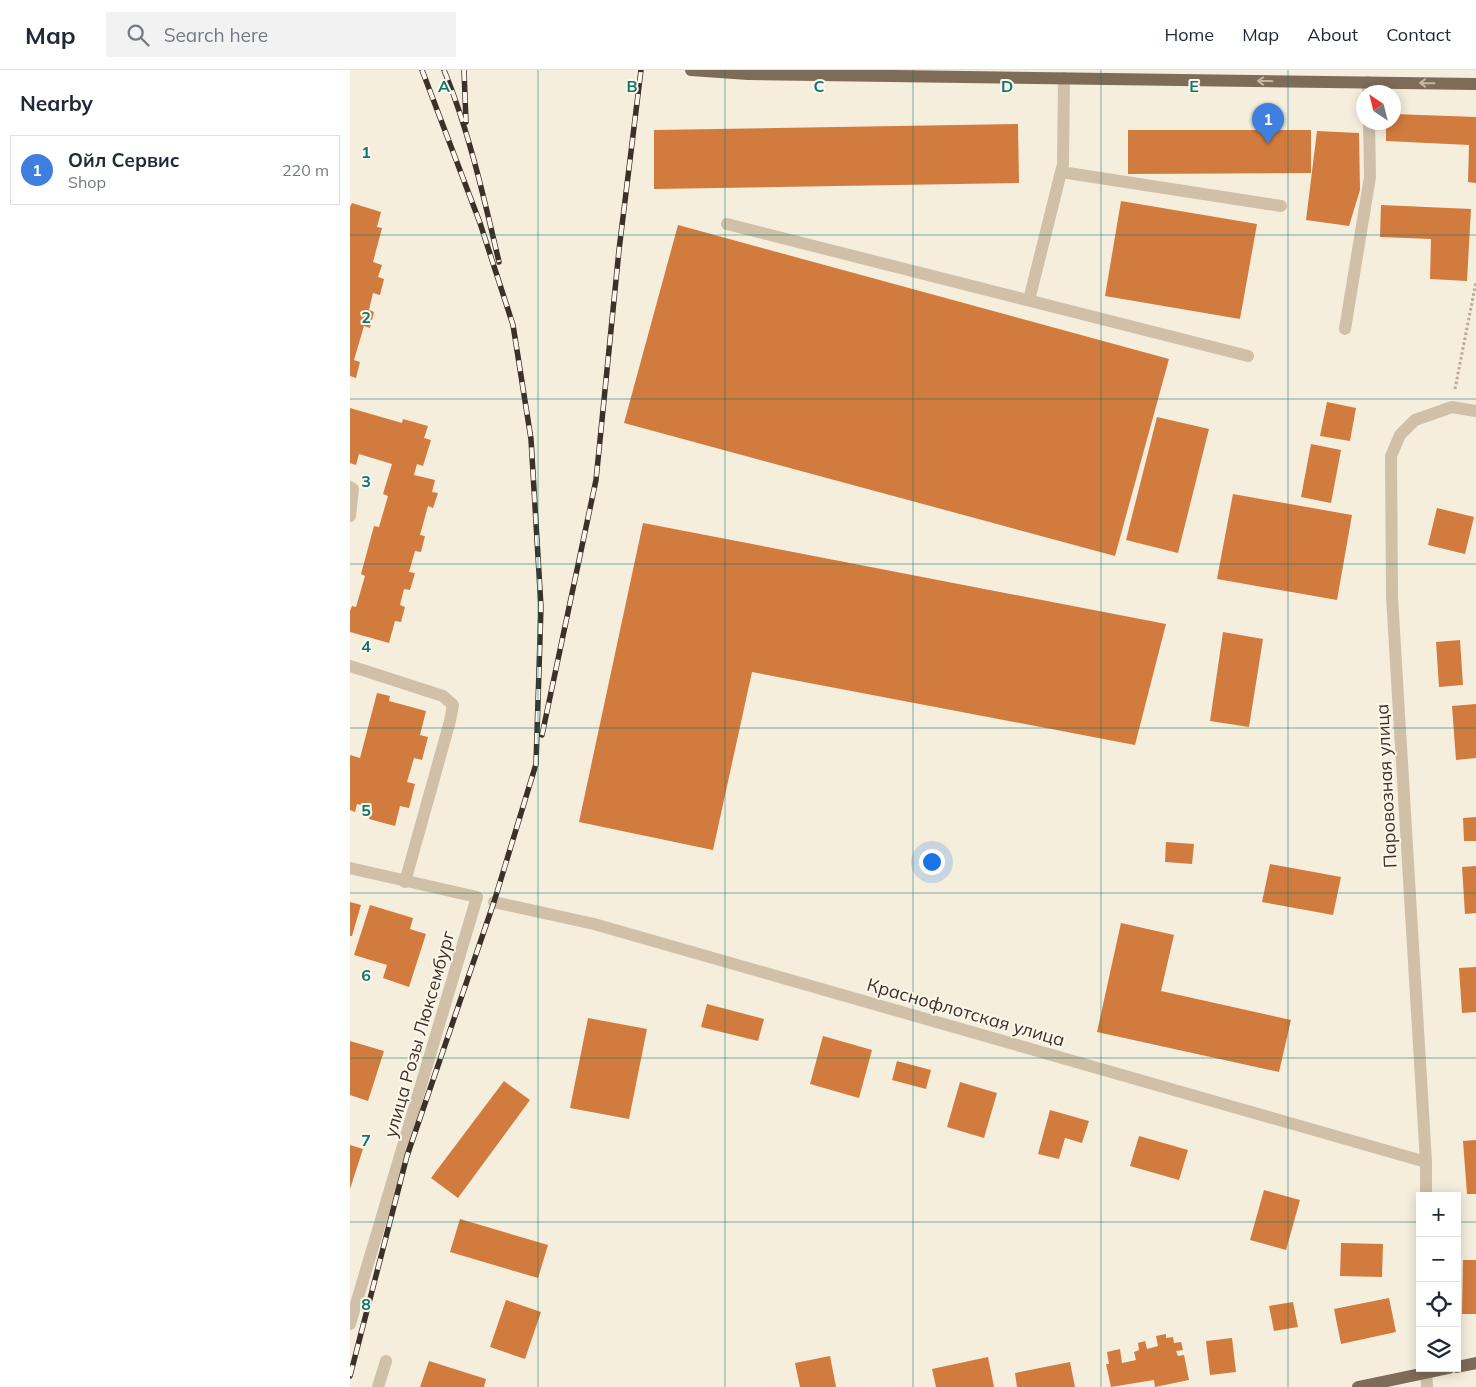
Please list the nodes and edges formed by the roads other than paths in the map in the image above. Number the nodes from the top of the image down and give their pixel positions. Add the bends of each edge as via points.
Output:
1 (691, 70) edge
2 (802, 72) edge
3 (1064, 78) junction
4 (1476, 84) edge
5 (1401, 86) edge
6 (1356, 87) edge
7 (1369, 130) edge
8 (1061, 172) junction
9 (1281, 206) dead end
10 (727, 224) dead end
11 (1029, 300) junction
12 (1345, 329) dead end
13 (1248, 356) dead end
14 (1476, 412) edge
15 (350, 487) edge
16 (350, 516) edge
17 (350, 666) edge
18 (350, 868) edge
19 (404, 882) junction
20 (494, 902) dead end
21 (1426, 1162) junction
22 (1426, 1192) edge
23 (350, 1324) edge
24 (386, 1361) dead end
25 (1476, 1363) edge
26 (1461, 1366) edge
27 (1418, 1372) edge
28 (1426, 1372) edge
29 (378, 1387) edge
30 (1358, 1387) edge
31 (1427, 1387) edge

1 - 2 main road
2 - 3 main road
6 -> 3 main road
3 - 8 street
4 -> 5 main road
7 - 12 street via 1370,177
8 - 9 street
8 - 11 street
10 - 11 street
11 - 13 street
14 - 21 street, Паровозная улица via 1452,407 1415,420 1400,435 1391,456 1393,607
15 - 16 street via 353,489
17 - 19 street via 443,696 453,706
18 - 19 street
19 - 23 street, улица Розы Люксембург via 477,897
20 - 21 street, Краснофлотская улица via 594,924
21 - 22 street, Паровозная улица
24 - 29 street
25 - 26 main road
27 - 30 main road
28 - 31 street

